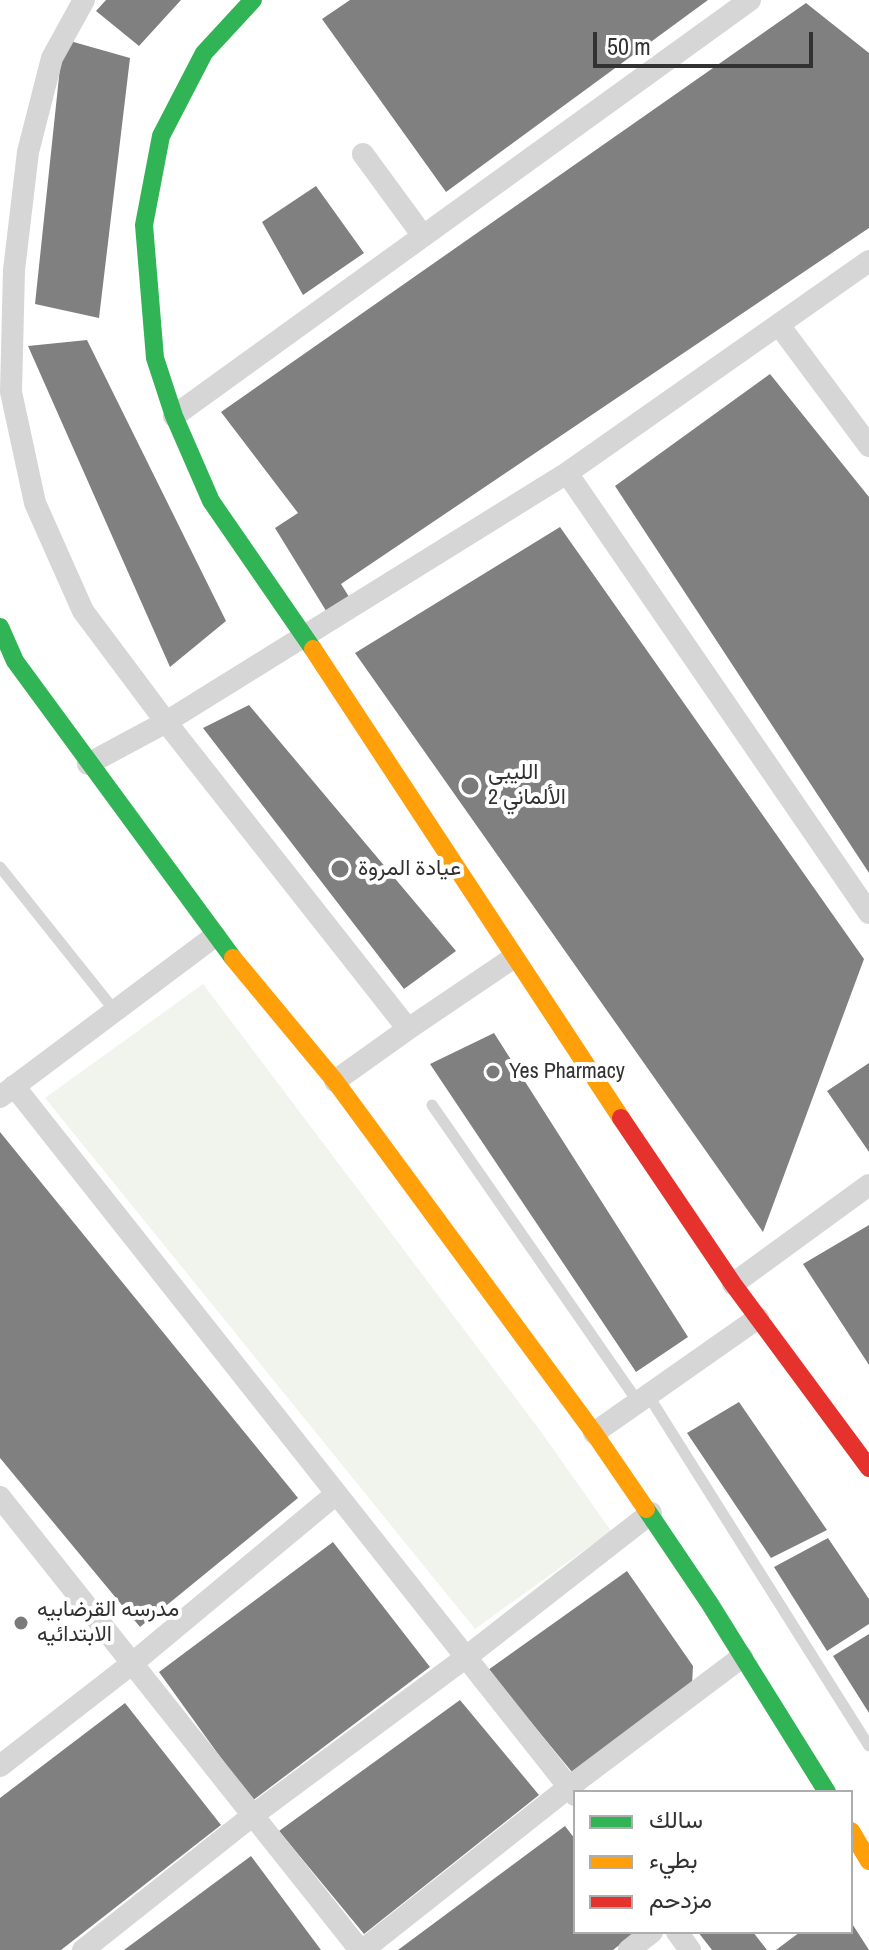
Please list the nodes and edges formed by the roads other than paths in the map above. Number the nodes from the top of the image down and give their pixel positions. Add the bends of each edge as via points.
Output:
1 (84, 0) edge
2 (253, 0) edge
3 (750, 0) edge
4 (363, 154) dead end
5 (423, 236) junction
6 (869, 261) edge
7 (779, 325) junction
8 (174, 416) junction
9 (869, 446) edge
10 (567, 473) junction
11 (0, 627) edge
12 (305, 637) junction
13 (0, 649) edge
14 (15, 661) junction
15 (166, 722) junction
16 (88, 764) junction
17 (0, 867) edge
18 (869, 913) edge
19 (215, 936) junction
20 (513, 958) junction
21 (115, 1011) junction
22 (408, 1029) junction
23 (335, 1081) junction
24 (7, 1091) edge
25 (432, 1105) dead end
26 (869, 1185) edge
27 (733, 1284) junction
28 (758, 1318) junction
29 (643, 1398) junction
30 (594, 1433) junction
31 (869, 1468) edge
32 (336, 1494) junction
33 (0, 1497) edge
34 (651, 1513) junction
35 (742, 1657) junction
36 (465, 1658) junction
37 (134, 1662) junction
38 (869, 1746) edge
39 (0, 1766) edge
40 (573, 1790) edge
41 (826, 1790) edge
42 (572, 1791) edge
43 (252, 1816) junction
44 (649, 1934) edge
45 (83, 1950) edge
46 (362, 1950) edge
47 (629, 1950) edge

1 - 15 street via 52,58 28,152 14,270 11,392 35,503 83,611
2 - 8 street via 204,53 161,136 155,166 144,225 155,358
3 - 5 street
4 - 5 street
5 - 8 street
6 - 7 street
7 - 9 street
7 - 10 street
8 - 12 street via 211,501
10 - 12 street
10 - 18 street
11 - 14 street
12 - 15 street
12 - 20 street
13 - 14 street
14 - 16 street
15 - 16 street
15 - 22 street
16 - 19 street
17 - 21 lane
19 - 21 street
19 - 23 street
20 - 22 street
20 - 27 street
21 - 24 street
22 - 23 street
23 - 30 street
24 - 32 street
25 - 29 lane
26 - 27 street
27 - 28 street
28 - 29 street
28 - 31 street
29 - 30 street
29 - 38 lane
30 - 34 street
32 - 36 street
32 - 37 street
33 - 37 street
34 - 35 street
34 - 36 street
35 - 40 street
35 - 41 street
36 - 42 street
36 - 43 street
37 - 39 street
37 - 43 street
42 - 46 street
43 - 45 street
43 - 46 street
44 - 47 street

